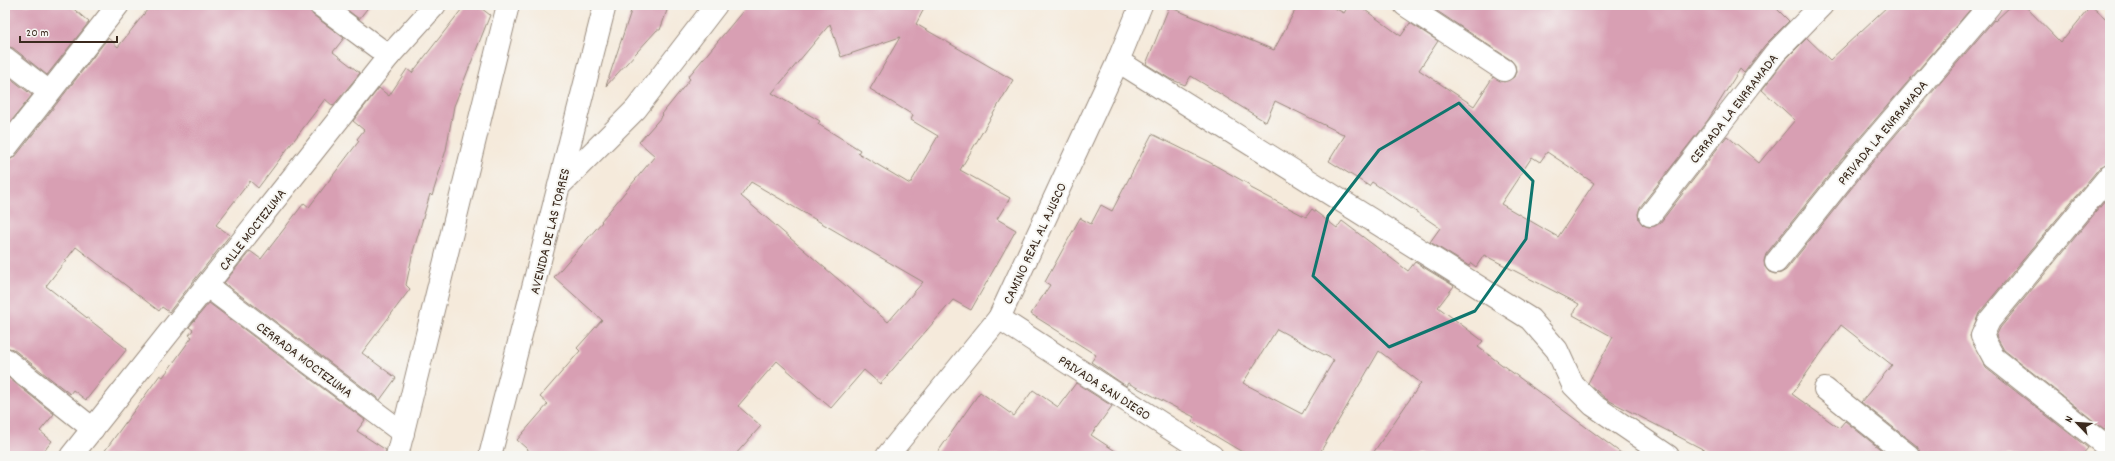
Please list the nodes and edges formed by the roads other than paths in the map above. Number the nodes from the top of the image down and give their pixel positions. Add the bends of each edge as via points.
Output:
1 (118, 5) edge
2 (320, 5) edge
3 (435, 5) edge
4 (508, 5) edge
5 (605, 5) edge
6 (716, 5) edge
7 (1141, 5) edge
8 (1405, 5) edge
9 (1822, 5) edge
10 (1990, 5) edge
11 (389, 56) junction
12 (5, 58) edge
13 (1118, 61) junction
14 (1504, 70) dead end
15 (49, 92) junction
16 (5, 148) edge
17 (2110, 175) edge
18 (560, 185) junction
19 (1650, 215) dead end
20 (1776, 262) dead end
21 (207, 286) junction
22 (999, 318) junction
23 (5, 359) edge
24 (1825, 389) dead end
25 (93, 429) junction
26 (403, 433) junction
27 (2110, 449) edge
28 (71, 456) edge
29 (397, 456) edge
30 (490, 456) edge
31 (887, 456) edge
32 (1212, 456) edge
33 (1668, 456) edge
34 (1909, 456) edge

1 - 15 street
2 - 11 street
3 - 11 street, CALLE MOCTEZUMA
4 - 26 street
5 - 18 street, AVENIDA DE LAS TORRES
6 - 18 street via 636,109
7 - 13 street, CAMINO REAL AL AJUSCO
8 - 14 street
9 - 19 street, CERRADA LA ENRRAMADA via 1775,53
10 - 20 street, PRIVADA LA ENRRAMADA via 1860,157
11 - 21 street, CALLE MOCTEZUMA
12 - 15 street
13 - 22 street, CAMINO REAL AL AJUSCO
13 - 33 street via 1530,319 1557,350 1573,385 1593,405
15 - 16 street
17 - 27 street via 1989,321 1982,336 1994,358
18 - 30 street, AVENIDA DE LAS TORRES
21 - 25 street, CALLE MOCTEZUMA
21 - 26 street, CERRADA MOCTEZUMA
22 - 31 street, CAMINO REAL AL AJUSCO
22 - 32 street, PRIVADA SAN DIEGO
23 - 25 street
24 - 34 street
25 - 28 street, CALLE MOCTEZUMA
26 - 29 street

